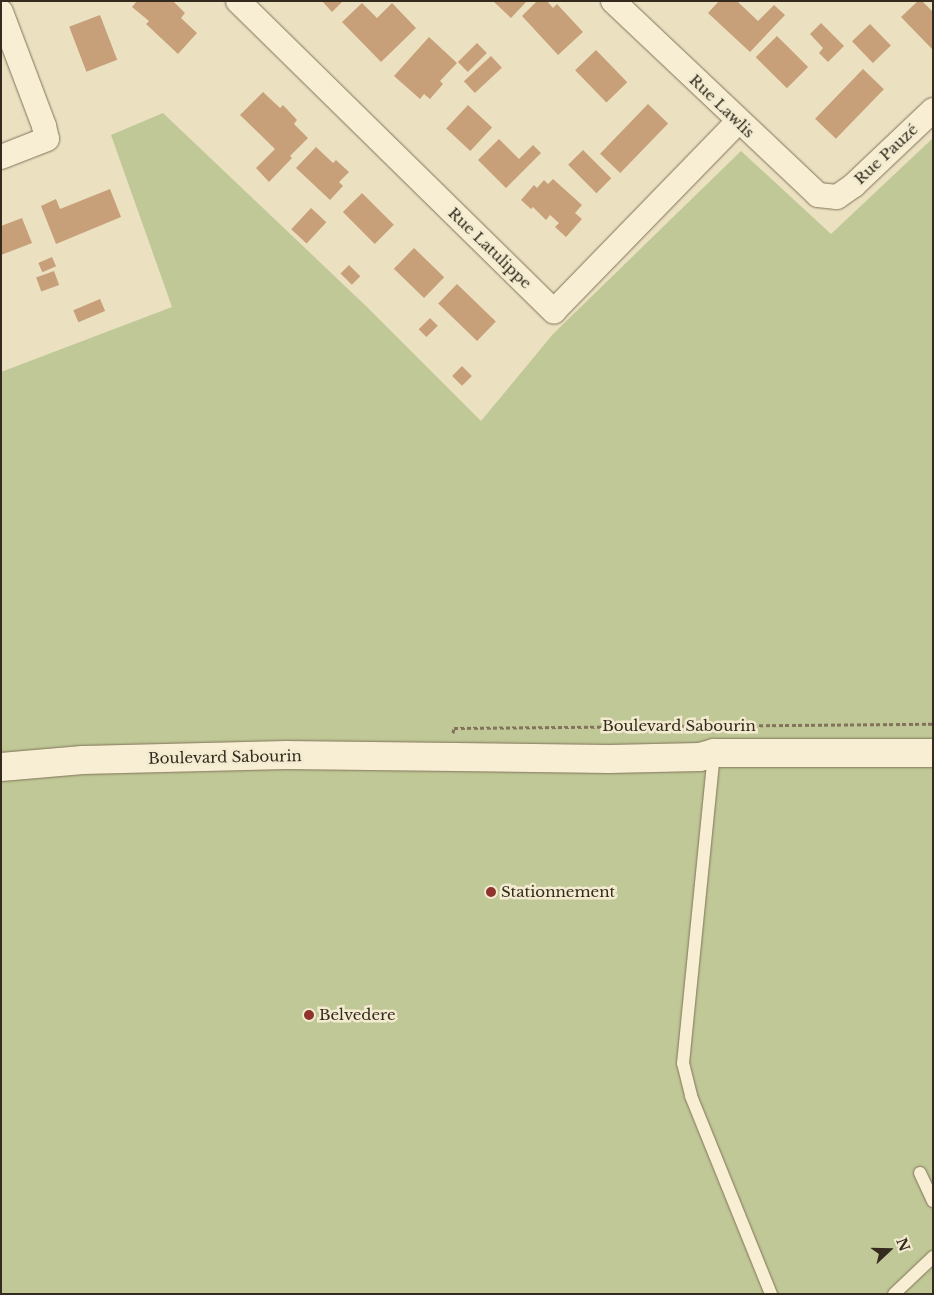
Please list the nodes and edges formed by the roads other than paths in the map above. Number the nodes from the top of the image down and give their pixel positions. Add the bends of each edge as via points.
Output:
1 (238, 1) edge
2 (613, 1) edge
3 (1, 12) edge
4 (933, 110) edge
5 (738, 122) junction
6 (1, 157) edge
7 (837, 197) joint
8 (714, 753) junction
9 (933, 753) edge
10 (1, 767) edge
11 (920, 1173) dead end
12 (933, 1201) edge
13 (933, 1257) edge
14 (770, 1294) edge
15 (894, 1294) edge

1 - 5 street, Rue Latulippe via 554,310
2 - 5 street, Rue Lawlis
3 - 6 street via 47,139
4 - 7 street, Rue Pauzé via 854,185
5 - 7 street, Rue Lawlis via 818,196
8 - 9 street, Boulevard Sabourin
8 - 10 street, Boulevard Sabourin via 609,759 286,755 83,760
8 - 14 lane via 683,1063 691,1096
11 - 12 lane
13 - 15 lane

